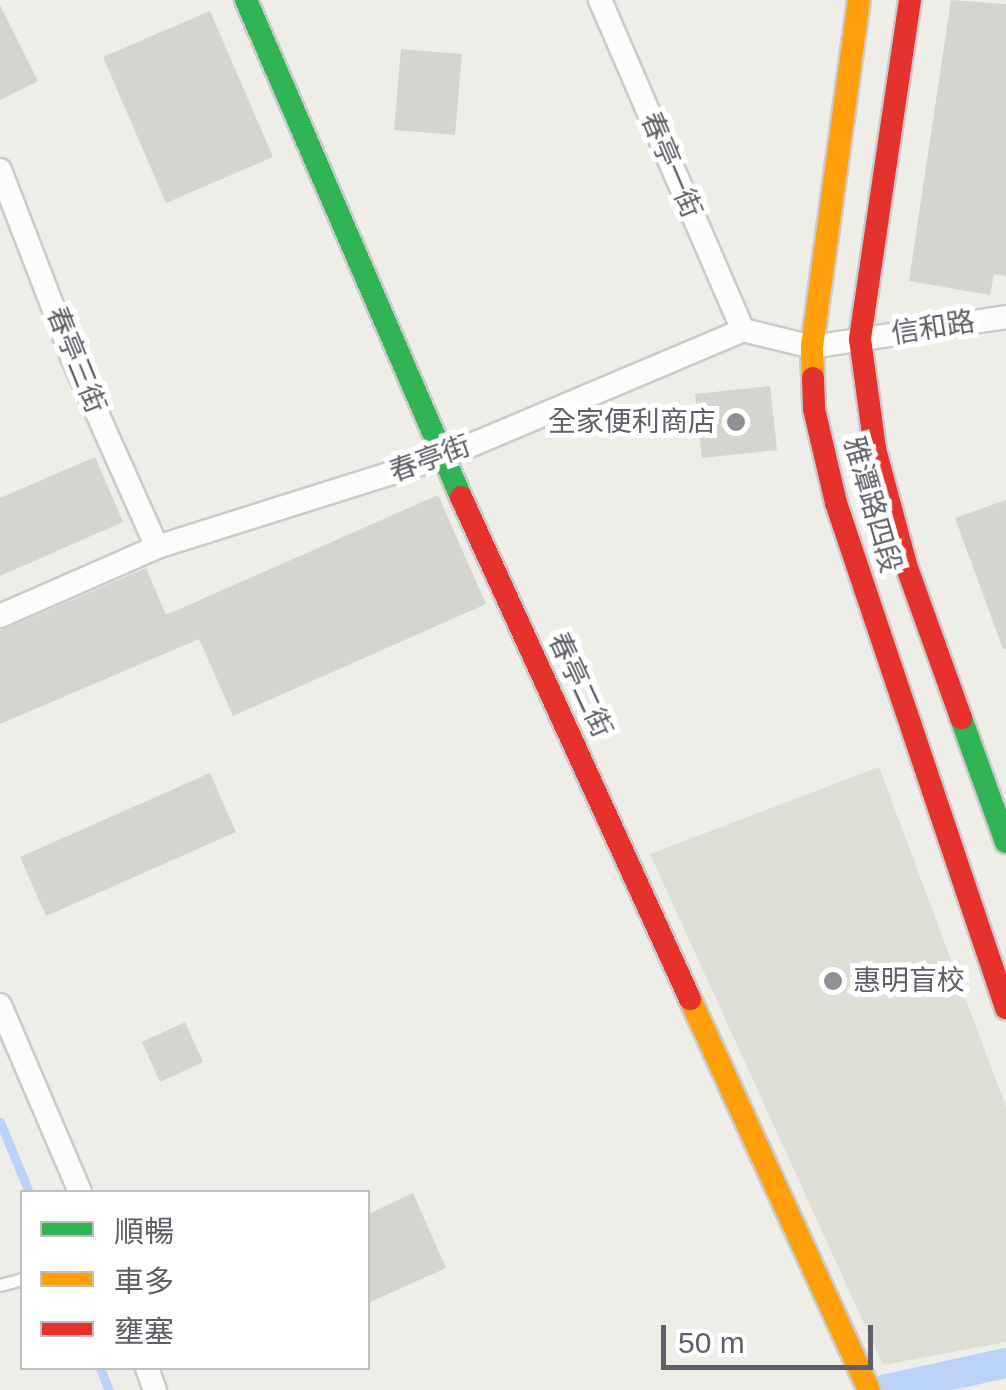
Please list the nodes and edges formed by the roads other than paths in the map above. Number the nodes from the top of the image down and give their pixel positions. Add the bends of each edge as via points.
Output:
1 (246, 0) edge
2 (600, 0) edge
3 (859, 0) edge
4 (910, 0) edge
5 (0, 170) edge
6 (1006, 317) edge
7 (742, 330) junction
8 (860, 339) junction
9 (812, 347) junction
10 (443, 457) junction
11 (157, 548) junction
12 (0, 616) edge
13 (971, 818) junction
14 (1006, 842) edge
15 (0, 1005) edge
16 (1006, 1008) edge
17 (79, 1190) edge
18 (869, 1390) edge

1 - 10 street, 春亭二街
2 - 7 street, 春亭一街
3 - 9 street, 雅潭路四段
4 - 8 street, 雅潭路四段
5 - 11 street, 春亭三街
6 - 8 street, 信和路
7 - 9 street
7 - 10 street, 春亭街
8 - 9 street
8 - 13 street, 雅潭路四段 via 875,449
9 - 13 street, 雅潭路四段 via 814,410 836,503
10 - 11 street, 春亭街
10 - 18 street, 春亭二街
11 - 12 street, 春亭街
13 - 14 street, 雅潭路四段
13 - 16 street, 雅潭路四段
15 - 17 street

